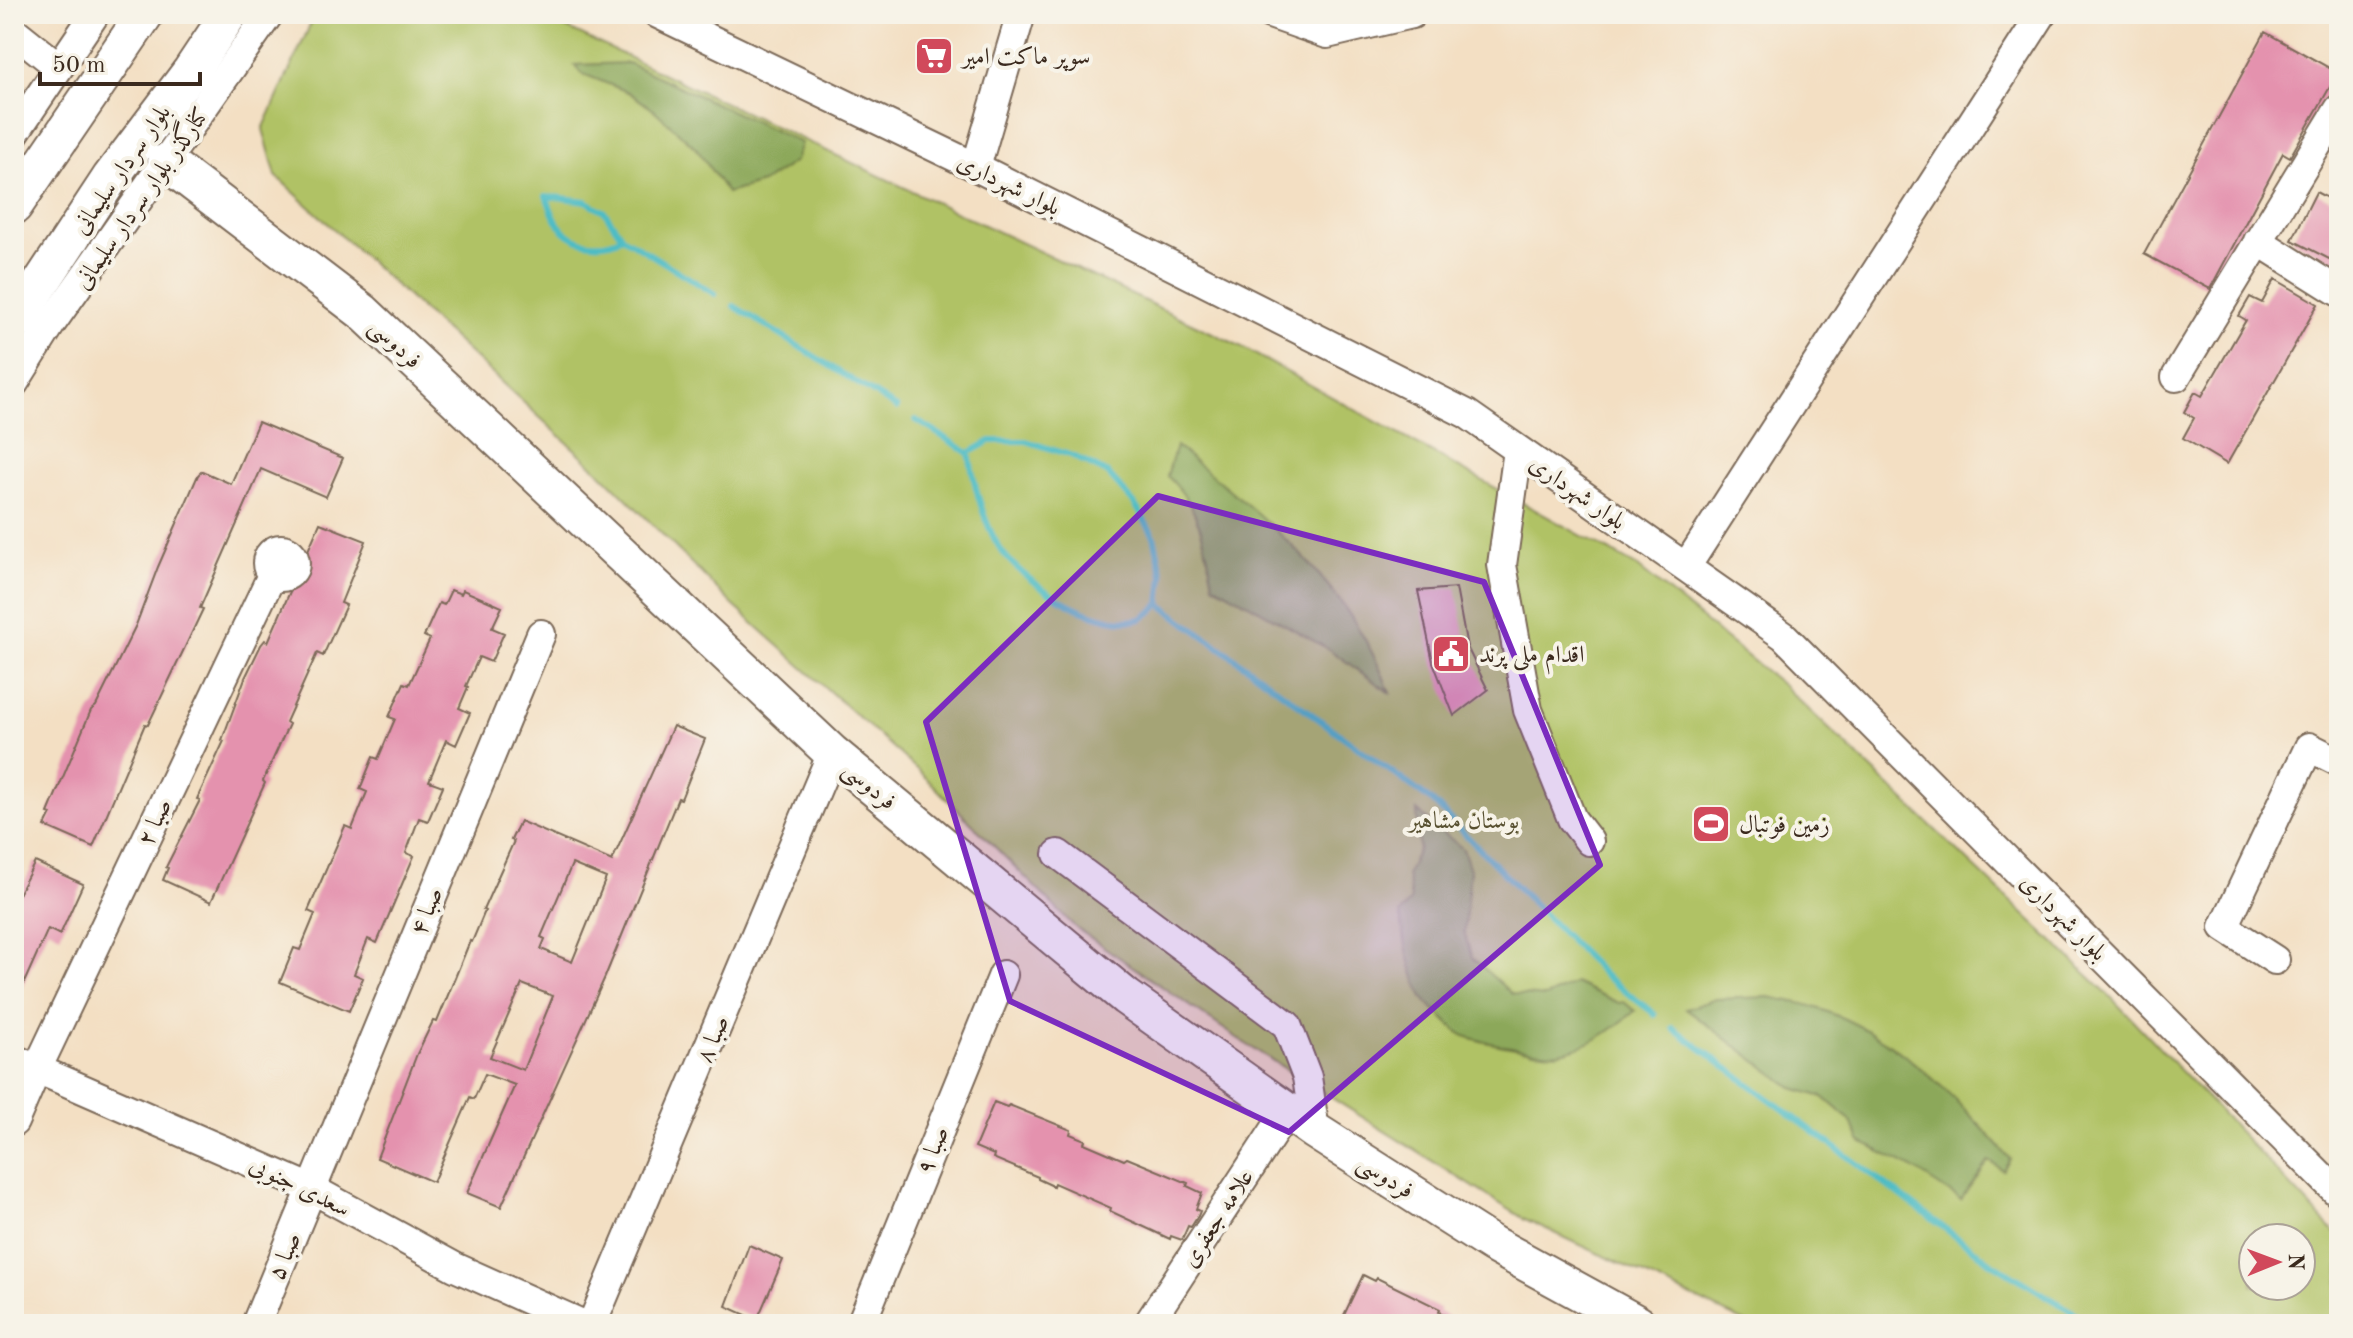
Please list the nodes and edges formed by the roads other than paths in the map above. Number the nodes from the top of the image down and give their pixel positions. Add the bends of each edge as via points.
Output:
1 (95, 14) edge
2 (145, 14) edge
3 (269, 14) edge
4 (658, 14) edge
5 (1021, 14) edge
6 (1270, 14) edge
7 (1412, 14) edge
8 (2042, 14) edge
9 (245, 23) edge
10 (14, 31) edge
11 (59, 67) junction
12 (2339, 109) edge
13 (14, 134) edge
14 (166, 162) junction
15 (976, 167) junction
16 (14, 206) edge
17 (2258, 241) junction
18 (2339, 292) edge
19 (14, 324) edge
20 (2176, 377) dead end
21 (14, 383) edge
22 (1518, 450) junction
23 (1686, 567) junction
24 (272, 575) dead end
25 (541, 634) dead end
26 (832, 753) junction
27 (2339, 762) edge
28 (1589, 841) dead end
29 (1058, 854) dead end
30 (2275, 960) dead end
31 (1003, 975) dead end
32 (25, 1064) edge
33 (14, 1122) edge
34 (1301, 1122) junction
35 (312, 1189) junction
36 (2339, 1194) edge
37 (256, 1324) edge
38 (582, 1324) edge
39 (592, 1324) edge
40 (861, 1324) edge
41 (1148, 1324) edge
42 (1638, 1324) edge

1 - 11 street
2 - 16 main road
3 - 9 street, کنارگذر بلوار سردار سلیمانی
4 - 15 street, بلوار شهرداری
5 - 15 street
6 - 7 street via 1327,34
8 - 23 street
9 - 14 street, کنارگذر بلوار سردار سلیمانی
9 - 19 main road, بلوار سردار سلیمانی via 191,71 111,177
10 - 11 street
11 - 13 street
12 - 17 street
14 - 21 street, کنارگذر بلوار سردار سلیمانی
14 - 26 main road, فردوسی via 363,312
15 - 22 street, بلوار شهرداری via 1467,414
17 - 18 street
17 - 20 street
22 - 23 street, بلوار شهرداری
22 - 28 street via 1502,565 1528,710 1572,819
23 - 36 street, بلوار شهرداری via 1784,636
24 - 32 street, صبا ۲
25 - 35 street, صبا ۴
26 - 34 main road, فردوسی via 1126,997
26 - 39 street, صبا ۸
27 - 30 street via 2309,747 2224,927
29 - 34 street via 1287,1025 1307,1077
31 - 40 street, صبا ۹
32 - 33 street, صبا ۲
32 - 35 street, سعدی جنوبی
34 - 41 street, علامه جعفری
34 - 42 main road, فردوسی via 1492,1244
35 - 37 street, صبا ۵
35 - 38 street, سعدی جنوبی via 455,1267

